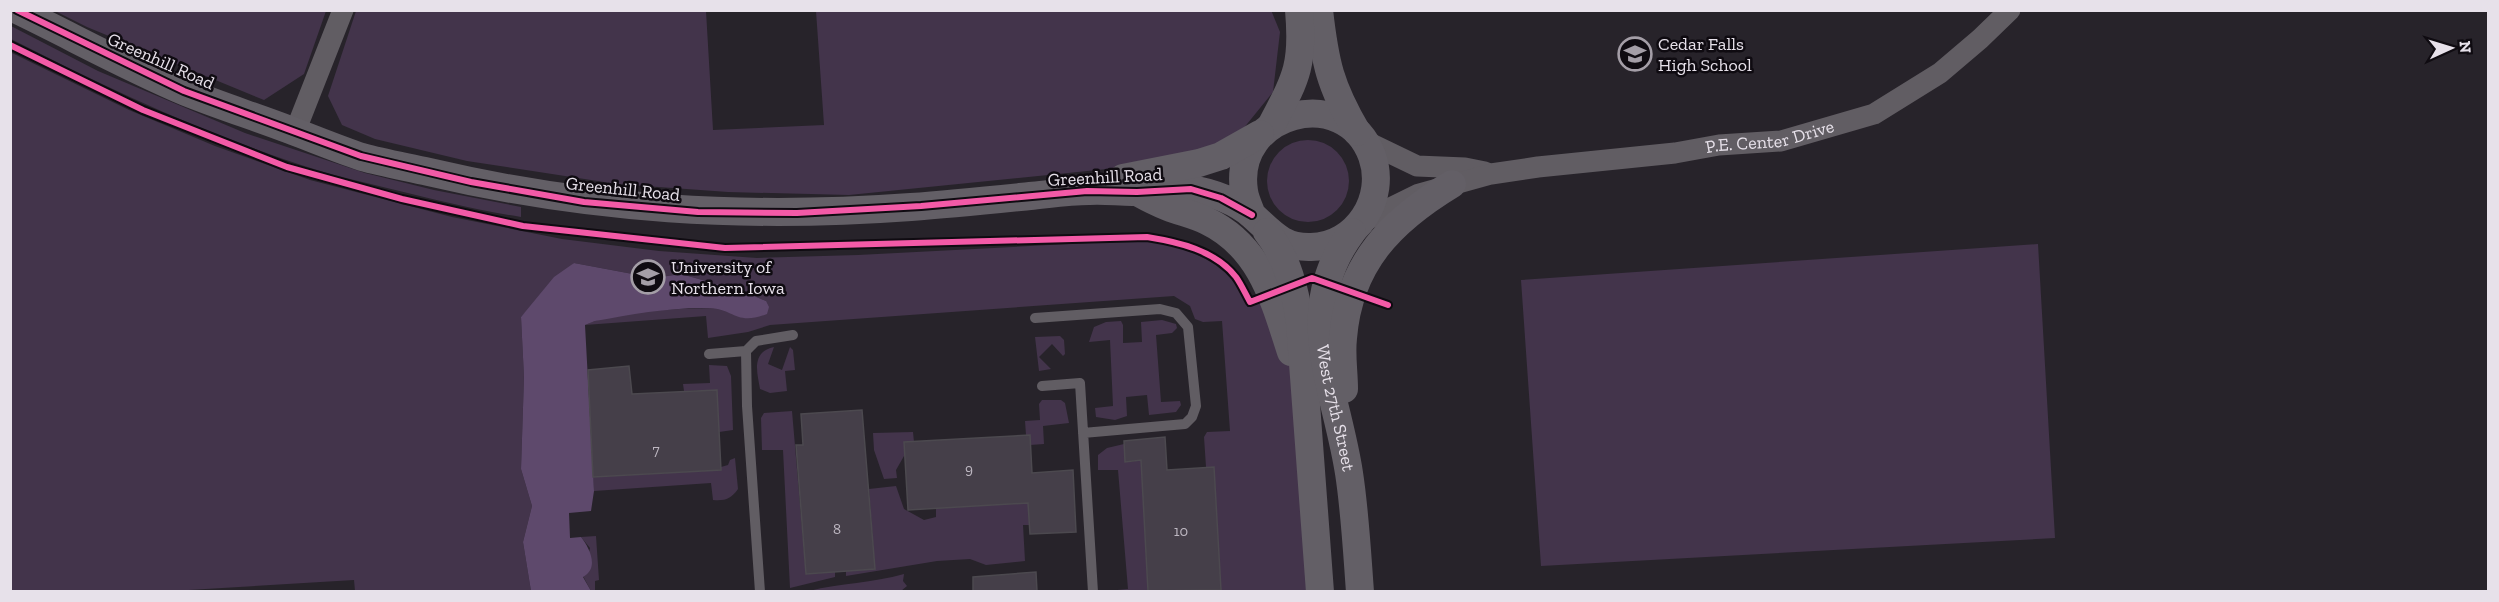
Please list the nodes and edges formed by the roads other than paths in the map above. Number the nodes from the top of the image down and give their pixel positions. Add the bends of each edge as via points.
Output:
1 (17, 10) edge
2 (343, 10) edge
3 (1299, 10) edge
4 (1319, 10) edge
5 (2010, 10) edge
6 (1267, 129) junction
7 (295, 132) junction
8 (1360, 136) junction
9 (1491, 174) junction
10 (1452, 184) junction
11 (1087, 190) junction
12 (1137, 192) junction
13 (1260, 223) junction
14 (1356, 227) junction
15 (1035, 318) dead end
16 (793, 335) dead end
17 (746, 351) junction
18 (710, 354) dead end
19 (1042, 386) dead end
20 (1305, 393) junction
21 (1083, 433) junction
22 (1348, 472) junction
23 (760, 591) edge
24 (1093, 591) edge
25 (1320, 591) edge
26 (1360, 591) edge

1 - 7 main road, Greenhill Road via 184,91
2 - 7 street
3 - 6 main road via 1300,64
4 - 8 main road via 1331,82
5 - 9 street, P.E. Center Drive via 1940,74 1874,114 1781,141 1719,145
6 - 8 main road via 1279,120 1300,114 1321,114 1341,121
6 - 11 main road, Greenhill Road via 1221,156 1132,175
6 - 13 main road via 1250,150 1243,170 1244,193
7 - 11 main road, Greenhill Road via 362,156 471,182 584,202 698,212 858,211
8 - 9 street, P.E. Center Drive via 1417,166 1465,168
8 - 14 main road via 1370,151 1376,172 1375,193 1367,215
9 - 10 street, P.E. Center Drive
10 - 14 street, P.E. Center Drive via 1419,194
10 - 22 main road via 1424,201 1383,238 1366,260 1352,292 1342,341
11 - 12 main road, Greenhill Road
12 - 13 main road, Greenhill Road via 1198,191 1221,198
12 - 20 main road via 1207,221 1244,246 1266,280
13 - 14 main road via 1287,243 1310,248 1332,243
13 - 20 main road, West 27th Street via 1279,247 1296,293
14 - 22 main road, West 27th Street via 1334,258 1320,316 1322,349
15 - 21 lane via 1160,309 1176,313 1188,327 1196,406 1192,417 1185,424
16 - 17 lane via 756,341
17 - 18 lane
17 - 23 lane
19 - 21 lane via 1080,383
20 - 25 main road, West 27th Street
21 - 24 lane
22 - 26 main road, West 27th Street

